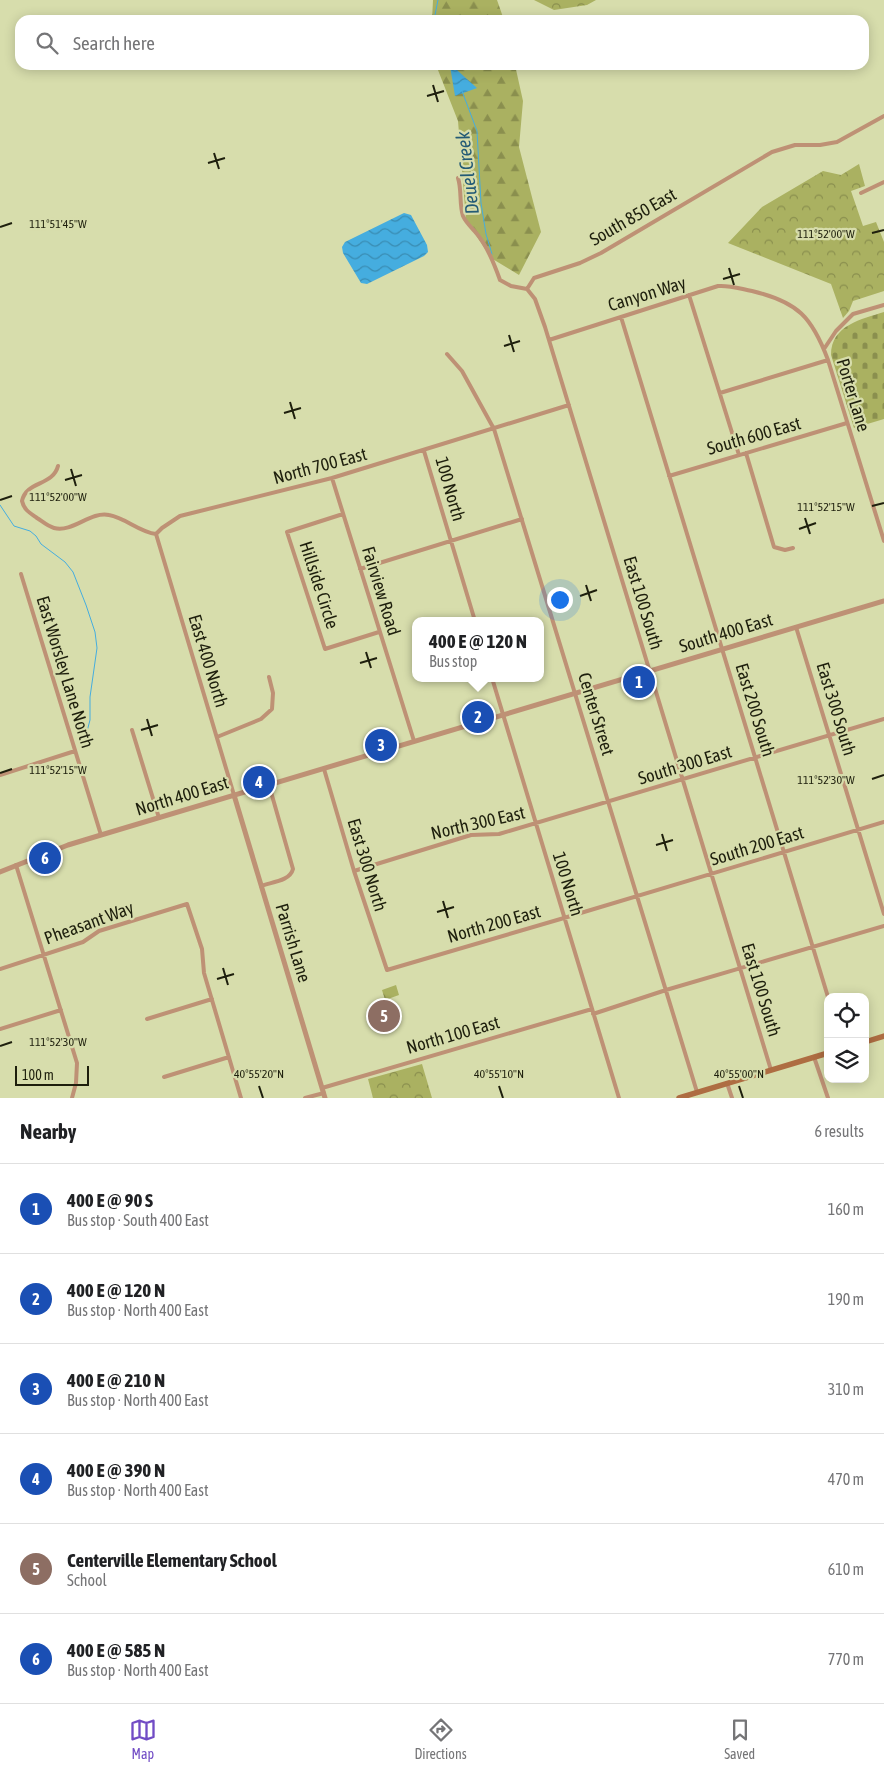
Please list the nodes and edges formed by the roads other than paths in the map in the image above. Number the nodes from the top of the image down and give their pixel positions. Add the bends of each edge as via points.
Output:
1 (884, 116) edge
2 (458, 178) dead end
3 (884, 182) edge
4 (861, 193) dead end
5 (527, 289) junction
6 (755, 292) joint
7 (690, 295) junction
8 (884, 305) edge
9 (620, 317) junction
10 (549, 340) junction
11 (824, 349) junction
12 (447, 354) dead end
13 (828, 360) junction
14 (720, 393) junction
15 (569, 405) junction
16 (847, 423) junction
17 (494, 429) junction
18 (424, 451) junction
19 (746, 453) junction
20 (739, 455) junction
21 (58, 466) dead end
22 (669, 476) junction
23 (332, 478) junction
24 (343, 514) junction
25 (522, 519) junction
26 (156, 534) junction
27 (451, 541) junction
28 (884, 541) edge
29 (793, 548) dead end
30 (360, 568) junction
31 (21, 574) dead end
32 (884, 601) edge
33 (474, 617) edge
34 (796, 627) junction
35 (380, 632) junction
36 (722, 649) junction
37 (650, 670) junction
38 (269, 677) dead end
39 (493, 682) edge
40 (576, 693) junction
41 (502, 715) junction
42 (884, 719) edge
43 (132, 730) dead end
44 (830, 736) junction
45 (217, 737) junction
46 (414, 741) junction
47 (75, 750) junction
48 (755, 758) junction
49 (324, 769) junction
50 (0, 775) edge
51 (683, 779) junction
52 (270, 785) junction
53 (234, 795) junction
54 (609, 802) junction
55 (160, 818) junction
56 (884, 822) edge
57 (535, 824) junction
58 (858, 830) junction
59 (101, 835) junction
60 (784, 852) junction
61 (16, 865) junction
62 (354, 871) junction
63 (0, 872) edge
64 (712, 874) junction
65 (261, 886) junction
66 (638, 896) junction
67 (884, 914) edge
68 (564, 918) junction
69 (884, 926) edge
70 (813, 947) junction
71 (44, 955) junction
72 (0, 969) edge
73 (740, 969) junction
74 (386, 970) joint
75 (666, 990) junction
76 (827, 993) edge
77 (212, 999) junction
78 (61, 1010) junction
79 (592, 1012) junction
80 (147, 1019) dead end
81 (0, 1029) edge
82 (884, 1036) edge
83 (869, 1041) edge
84 (824, 1054) edge
85 (229, 1057) junction
86 (814, 1057) junction
87 (771, 1070) junction
88 (164, 1076) dead end
89 (727, 1084) junction
90 (698, 1092) junction
91 (324, 1093) edge
92 (72, 1098) edge
93 (241, 1098) edge
94 (306, 1098) edge
95 (619, 1098) edge
96 (679, 1098) edge
97 (732, 1098) edge
98 (828, 1098) edge

1 - 5 street, South 850 East via 837,142 796,145 772,152 601,253 534,278
2 - 5 street via 463,216 481,238 500,280
3 - 4 street
5 - 10 street, East 100 South
6 - 7 street, Canyon Way via 729,285
6 - 11 street, Porter Lane via 796,308 810,322
7 - 9 street, Canyon Way
7 - 14 street
8 - 11 street via 853,314
9 - 10 street, Canyon Way
9 - 22 street, East 200 South
10 - 15 street, East 100 South
11 - 13 street, Porter Lane
12 - 17 street, Center Street via 462,371
13 - 14 street
13 - 16 street, Porter Lane
14 - 20 street
15 - 17 street, North 700 East
15 - 37 street, East 100 South
16 - 19 street, South 600 East
16 - 28 street, Porter Lane
17 - 18 street, North 700 East
17 - 25 street, Center Street
18 - 23 street, North 700 East
18 - 27 street, 100 North
19 - 20 street, South 600 East
19 - 29 street via 774,547
20 - 22 street, South 600 East
21 - 26 street via 54,476 26,492 22,501 27,511 55,528 105,514
22 - 36 street, East 200 South
23 - 24 street, Fairview Road
23 - 26 street, North 700 East via 180,516
24 - 30 street, Fairview Road
24 - 35 street, Hillside Circle via 287,532 324,649
25 - 27 street
25 - 40 street, Center Street
26 - 45 street, East 400 North
27 - 30 street
27 - 33 street, 100 North
30 - 35 street, Fairview Road
31 - 47 street, East Worsley Lane North
32 - 34 street, South 400 East
34 - 36 street, South 400 East
34 - 44 street, East 300 South
35 - 46 street, Fairview Road
36 - 37 street, South 400 East
36 - 48 street, East 200 South
37 - 40 street, South 400 East
37 - 51 street, East 100 South
38 - 45 street via 272,709 260,719
39 - 41 street, 100 North
40 - 41 street, North 400 East
40 - 54 street, Center Street
41 - 46 street, North 400 East
41 - 57 street, 100 North
42 - 44 street, South 300 East
43 - 55 street
44 - 48 street, South 300 East
44 - 58 street, East 300 South
45 - 53 street, East 400 North
46 - 49 street, North 400 East
47 - 50 street
47 - 59 street, East Worsley Lane North
48 - 51 street, South 300 East
48 - 60 street, East 200 South
49 - 52 street, North 400 East
49 - 62 street, East 300 North
51 - 54 street, South 300 East
51 - 64 street, East 100 South
52 - 53 street, North 400 East
52 - 65 street via 292,873
53 - 55 street, North 400 East
53 - 65 street, Parrish Lane
54 - 57 street, North 300 East
54 - 66 street, Center Street
55 - 59 street, North 400 East
56 - 58 street, South 200 East
57 - 62 street, North 300 East via 499,834 471,835
57 - 68 street, 100 North
58 - 60 street, South 200 East
58 - 67 street, East 300 South
59 - 61 street, North 400 East
60 - 64 street, South 200 East
60 - 70 street, East 200 South
61 - 63 street, North 400 East
61 - 71 street
62 - 74 street, East 300 North
64 - 66 street, South 200 East
64 - 73 street, East 100 South
65 - 91 street, Parrish Lane
66 - 68 street, North 200 East
66 - 75 street, Center Street
68 - 74 street, North 200 East
68 - 79 street, 100 North
69 - 70 street, North 100 East
70 - 73 street, North 100 East
70 - 76 street, East 200 South
71 - 72 street, Pheasant Way
71 - 77 street, Pheasant Way via 84,942 99,931 187,904 202,949 204,973
71 - 78 street
73 - 75 street, North 100 East
73 - 87 street, East 100 South
75 - 79 street, North 100 East
75 - 90 street, Center Street
77 - 80 street
77 - 85 street
78 - 81 street
78 - 92 street via 77,1063
79 - 91 street, North 100 East
79 - 95 street, 100 North
82 - 83 main road
84 - 86 main road
85 - 88 street
85 - 93 street
86 - 87 main road
86 - 98 street
87 - 89 main road
89 - 90 main road
89 - 97 street
90 - 96 main road
91 - 94 street, North 100 East

